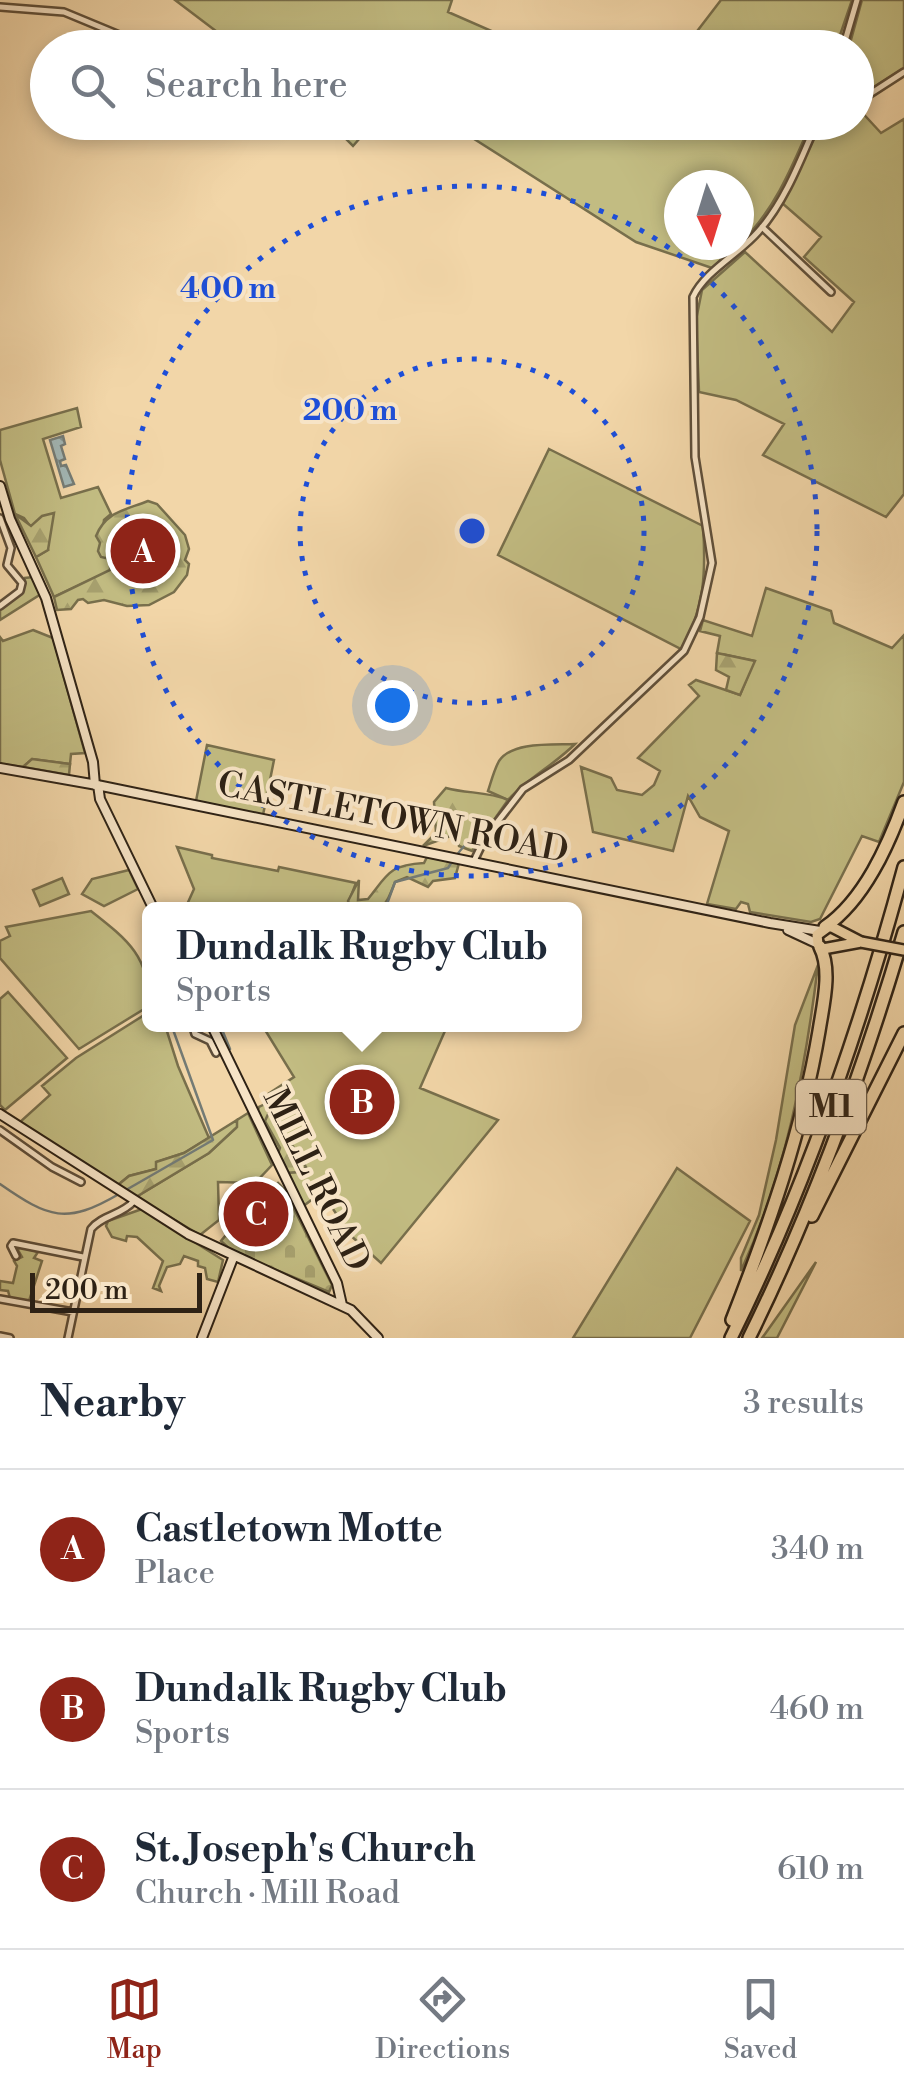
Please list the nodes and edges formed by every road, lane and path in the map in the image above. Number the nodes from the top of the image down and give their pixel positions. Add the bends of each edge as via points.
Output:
1 (856, 0) edge
2 (0, 8) edge
3 (107, 30) edge
4 (848, 30) edge
5 (904, 72) edge
6 (874, 91) edge
7 (808, 140) edge
8 (762, 227) junction
9 (831, 292) dead end
10 (0, 486) edge
11 (0, 518) edge
12 (34, 570) junction
13 (20, 577) junction
14 (0, 606) edge
15 (0, 768) edge
16 (97, 785) junction
17 (904, 802) edge
18 (473, 863) junction
19 (904, 867) edge
20 (150, 902) edge
21 (775, 924) junction
22 (827, 929) junction
23 (904, 932) edge
24 (861, 942) junction
25 (819, 945) junction
26 (836, 947) junction
27 (904, 950) edge
28 (194, 1032) edge
29 (215, 1032) edge
30 (904, 1033) edge
31 (216, 1054) dead end
32 (0, 1114) edge
33 (0, 1130) edge
34 (84, 1170) junction
35 (134, 1202) junction
36 (16, 1256) dead end
37 (84, 1257) junction
38 (233, 1258) junction
39 (0, 1299) edge
40 (342, 1306) junction
41 (73, 1312) junction
42 (0, 1336) edge
43 (10, 1338) edge
44 (68, 1338) edge
45 (202, 1338) edge
46 (378, 1338) edge
47 (728, 1338) edge
48 (751, 1338) edge

1 - 4 street
2 - 3 street via 64,12
5 - 6 street
7 - 8 street
8 - 9 street
8 - 18 street via 696,290 691,305 695,457 712,563 693,636 568,760 522,790
10 - 12 street
11 - 13 street via 11,548 7,565
12 - 13 street
12 - 16 street
13 - 14 street via 20,591
15 - 16 street, CASTLETOWN ROAD
16 - 18 street, CASTLETOWN ROAD
16 - 20 street
17 - 22 highway via 858,894
18 - 21 street, CASTLETOWN ROAD
19 - 47 highway, M1 via 830,1110
21 - 22 street, CASTLETOWN ROAD
21 - 25 street, CASTLETOWN ROAD
22 - 24 main road
22 - 25 main road
22 - 26 main road via 840,939
23 - 48 highway, M1 via 832,1147
24 - 26 main road
24 - 27 main road, bridge
25 - 26 main road
25 - 47 highway via 826,964 822,1013 798,1134
28 - 31 street
29 - 40 street, MILL ROAD via 337,1283
30 - 48 highway
32 - 34 street
33 - 34 street via 79,1181
34 - 35 street
35 - 37 street via 92,1227
35 - 38 street
36 - 37 street via 13,1243
37 - 41 street
38 - 40 street
38 - 45 street
39 - 41 street
40 - 46 street
41 - 44 street
42 - 43 street

